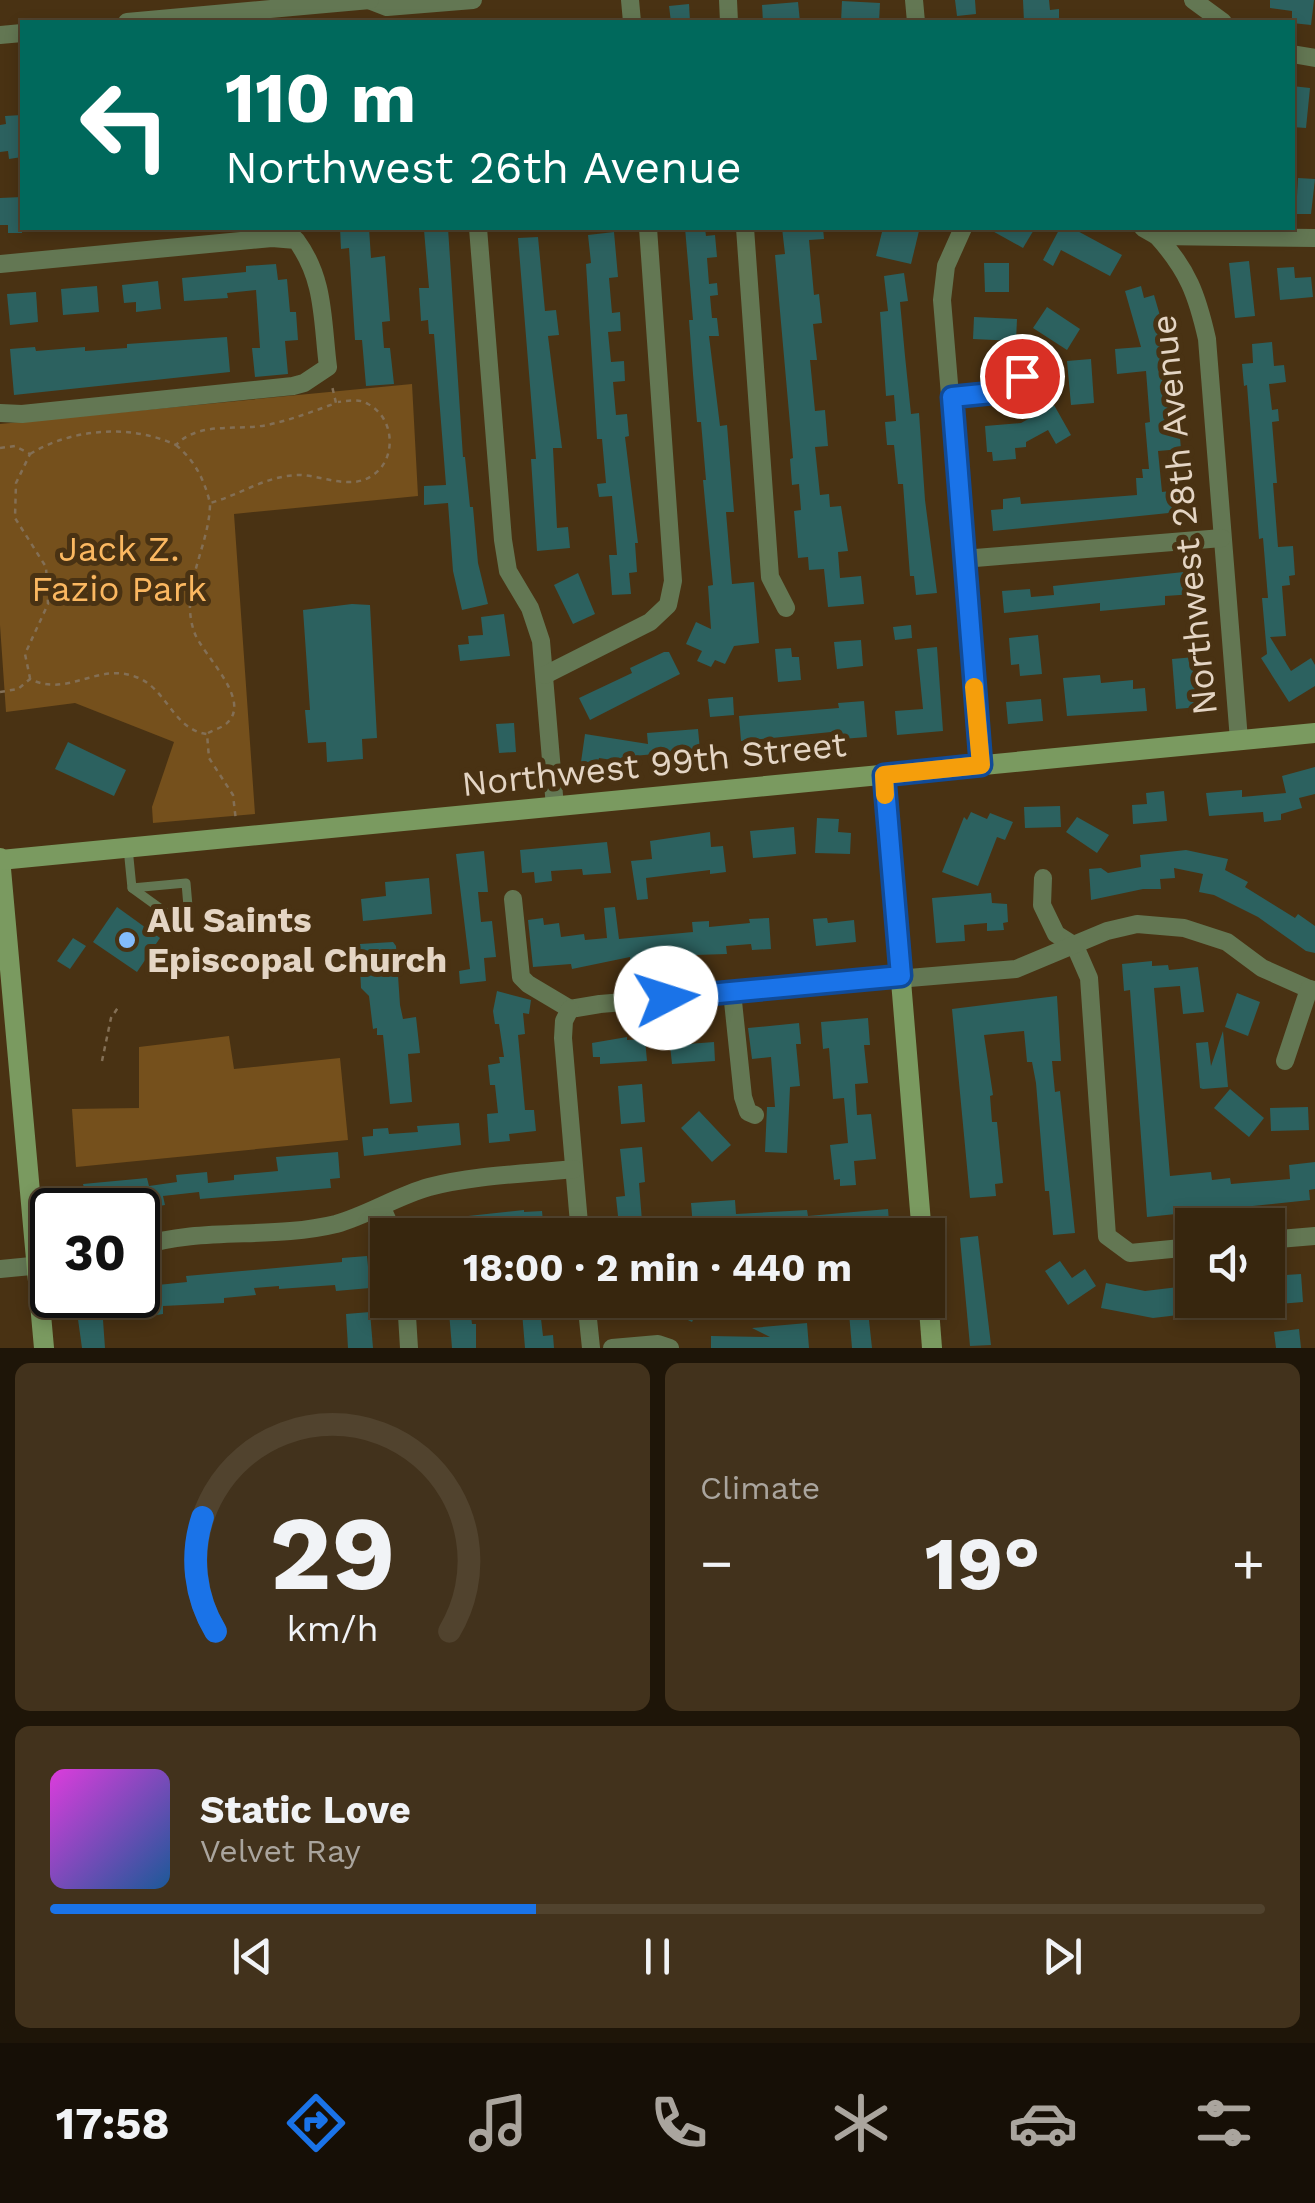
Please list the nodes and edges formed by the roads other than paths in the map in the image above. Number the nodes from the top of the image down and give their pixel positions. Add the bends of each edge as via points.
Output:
1 (369, 0) edge
2 (473, 0) edge
3 (1193, 0) edge
4 (149, 20) edge
5 (1221, 20) edge
6 (478, 230) edge
7 (648, 230) edge
8 (744, 230) edge
9 (962, 230) edge
10 (1150, 232) edge
11 (1315, 238) edge
12 (0, 264) edge
13 (1022, 376) dead end
14 (952, 397) junction
15 (0, 413) edge
16 (1222, 538) junction
17 (963, 560) junction
18 (786, 608) dead end
19 (545, 676) junction
20 (1315, 733) edge
21 (1239, 740) junction
22 (981, 765) junction
23 (884, 775) junction
24 (556, 807) junction
25 (128, 848) junction
26 (0, 860) edge
27 (1042, 878) dead end
28 (132, 888) junction
29 (512, 899) dead end
30 (1075, 946) junction
31 (901, 976) junction
32 (1312, 990) edge
33 (732, 992) junction
34 (570, 1010) junction
35 (1285, 1061) dead end
36 (754, 1114) dead end
37 (574, 1170) junction
38 (36, 1188) edge
39 (382, 1208) junction
40 (386, 1218) edge
41 (578, 1218) edge
42 (921, 1218) edge
43 (1315, 1236) edge
44 (1285, 1239) edge
45 (160, 1242) edge
46 (1175, 1249) edge
47 (30, 1267) edge
48 (0, 1270) edge
49 (44, 1318) edge
50 (408, 1318) edge
51 (588, 1318) edge
52 (930, 1318) edge
53 (44, 1348) edge
54 (410, 1348) edge
55 (591, 1348) edge
56 (612, 1348) edge
57 (670, 1348) edge
58 (932, 1348) edge

1 - 2 street via 387,7
1 - 4 street
3 - 5 street
6 - 19 street via 503,540 508,571 541,641
7 - 19 street via 673,581 668,605 650,622
8 - 18 street via 770,577
9 - 14 street via 946,266 942,300
10 - 11 street
10 - 16 street, Northwest 28th Avenue via 1182,264 1199,303
12 - 15 street via 296,240 318,284 328,367 292,386
13 - 14 street via 992,393
14 - 17 street
16 - 17 street
16 - 21 street, Northwest 28th Avenue
17 - 22 street
19 - 24 street
20 - 21 main road, Northwest 99th Street
21 - 22 main road, Northwest 99th Street
22 - 23 main road, Northwest 99th Street
23 - 24 main road, Northwest 99th Street
23 - 31 main road
24 - 25 main road, Northwest 99th Street
25 - 26 main road, Northwest 99th Street
25 - 28 lane
26 - 38 main road
27 - 30 street via 1042,906 1056,934
28 - 28 lane via 176,919 190,930 186,883
29 - 34 street via 521,977
30 - 31 street via 1016,969
30 - 32 street via 1138,924 1184,928 1227,942 1262,968
30 - 46 street via 1089,978 1107,1236 1130,1253
31 - 33 street
31 - 42 main road
32 - 35 street
33 - 34 street
33 - 36 street via 743,1096
34 - 37 street via 563,1038
37 - 39 street via 450,1182
37 - 41 street
39 - 40 street
39 - 45 street via 322,1226
43 - 44 street
47 - 48 street
49 - 53 main road
50 - 54 street
51 - 55 street
52 - 58 main road
56 - 57 street

